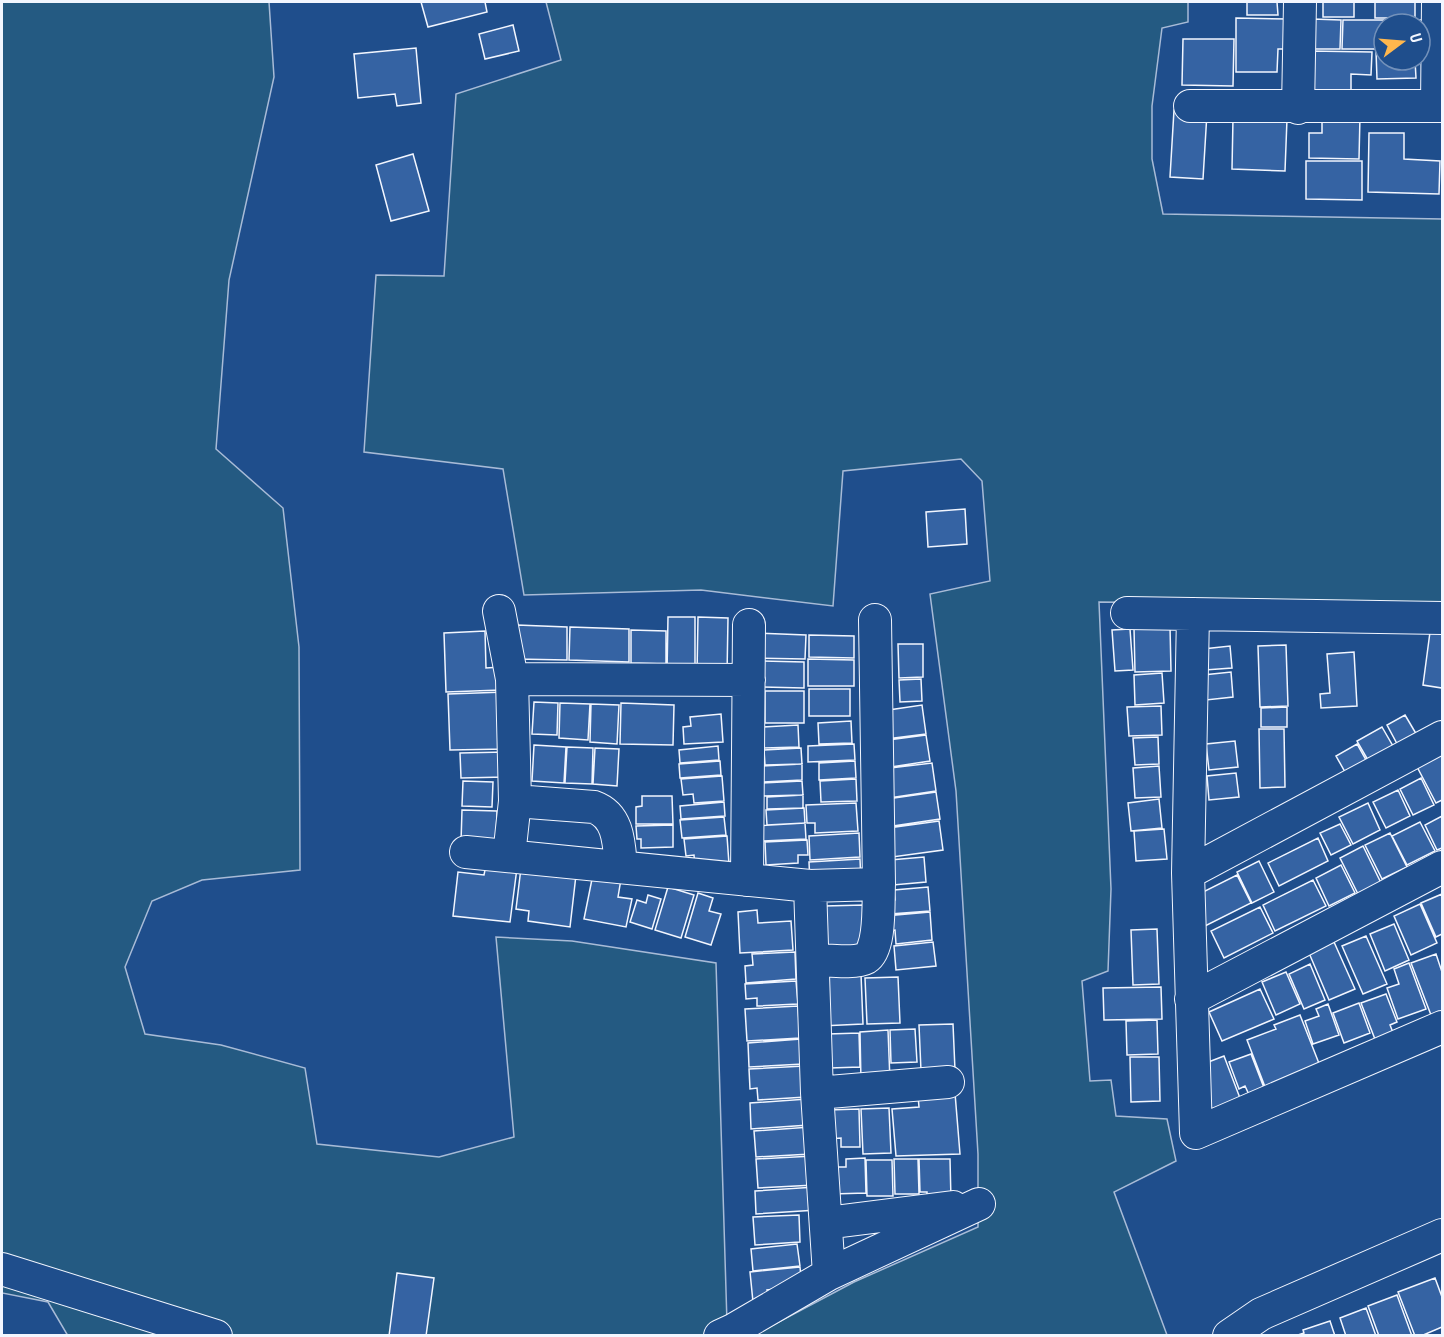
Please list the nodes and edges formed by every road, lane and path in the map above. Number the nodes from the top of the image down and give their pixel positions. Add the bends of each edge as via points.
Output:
1 (1300, 2) edge
2 (1438, 2) edge
3 (1190, 106) dead end
4 (1440, 106) edge
5 (1298, 108) junction
6 (499, 611) dead end
7 (1127, 613) dead end
8 (1193, 614) junction
9 (1443, 618) edge
10 (875, 620) dead end
11 (749, 625) dead end
12 (512, 679) junction
13 (749, 680) junction
14 (1443, 737) edge
15 (515, 801) junction
16 (466, 852) dead end
17 (509, 856) junction
18 (621, 867) junction
19 (1443, 867) edge
20 (1188, 873) junction
21 (747, 880) junction
22 (879, 884) junction
23 (810, 886) junction
24 (813, 960) junction
25 (1191, 999) junction
26 (1443, 1027) edge
27 (948, 1082) dead end
28 (817, 1093) junction
29 (826, 1223) junction
30 (1443, 1235) edge
31 (2, 1269) edge
32 (829, 1274) junction
33 (1261, 1325) edge
34 (216, 1335) edge
35 (720, 1335) edge
36 (1229, 1335) edge

1 - 5 street
2 - 4 street
3 - 5 street
4 - 5 street
6 - 12 street
7 - 8 street
8 - 9 street
8 - 20 street
10 - 22 street
11 - 13 street
12 - 13 street
12 - 15 street
13 - 21 street
14 - 20 street
15 - 17 street
15 - 18 street via 601,809 612,820
16 - 17 street
17 - 18 street
18 - 21 street
19 - 25 street
20 - 25 street
21 - 23 street
22 - 23 street
22 - 24 street via 872,952 863,959
23 - 24 street
24 - 28 street
25 - 26 street via 1196,1133
27 - 28 street
28 - 29 street
29 - 32 street
29 - 32 street via 980,1204
30 - 33 street
31 - 34 street
32 - 35 street
33 - 36 street

